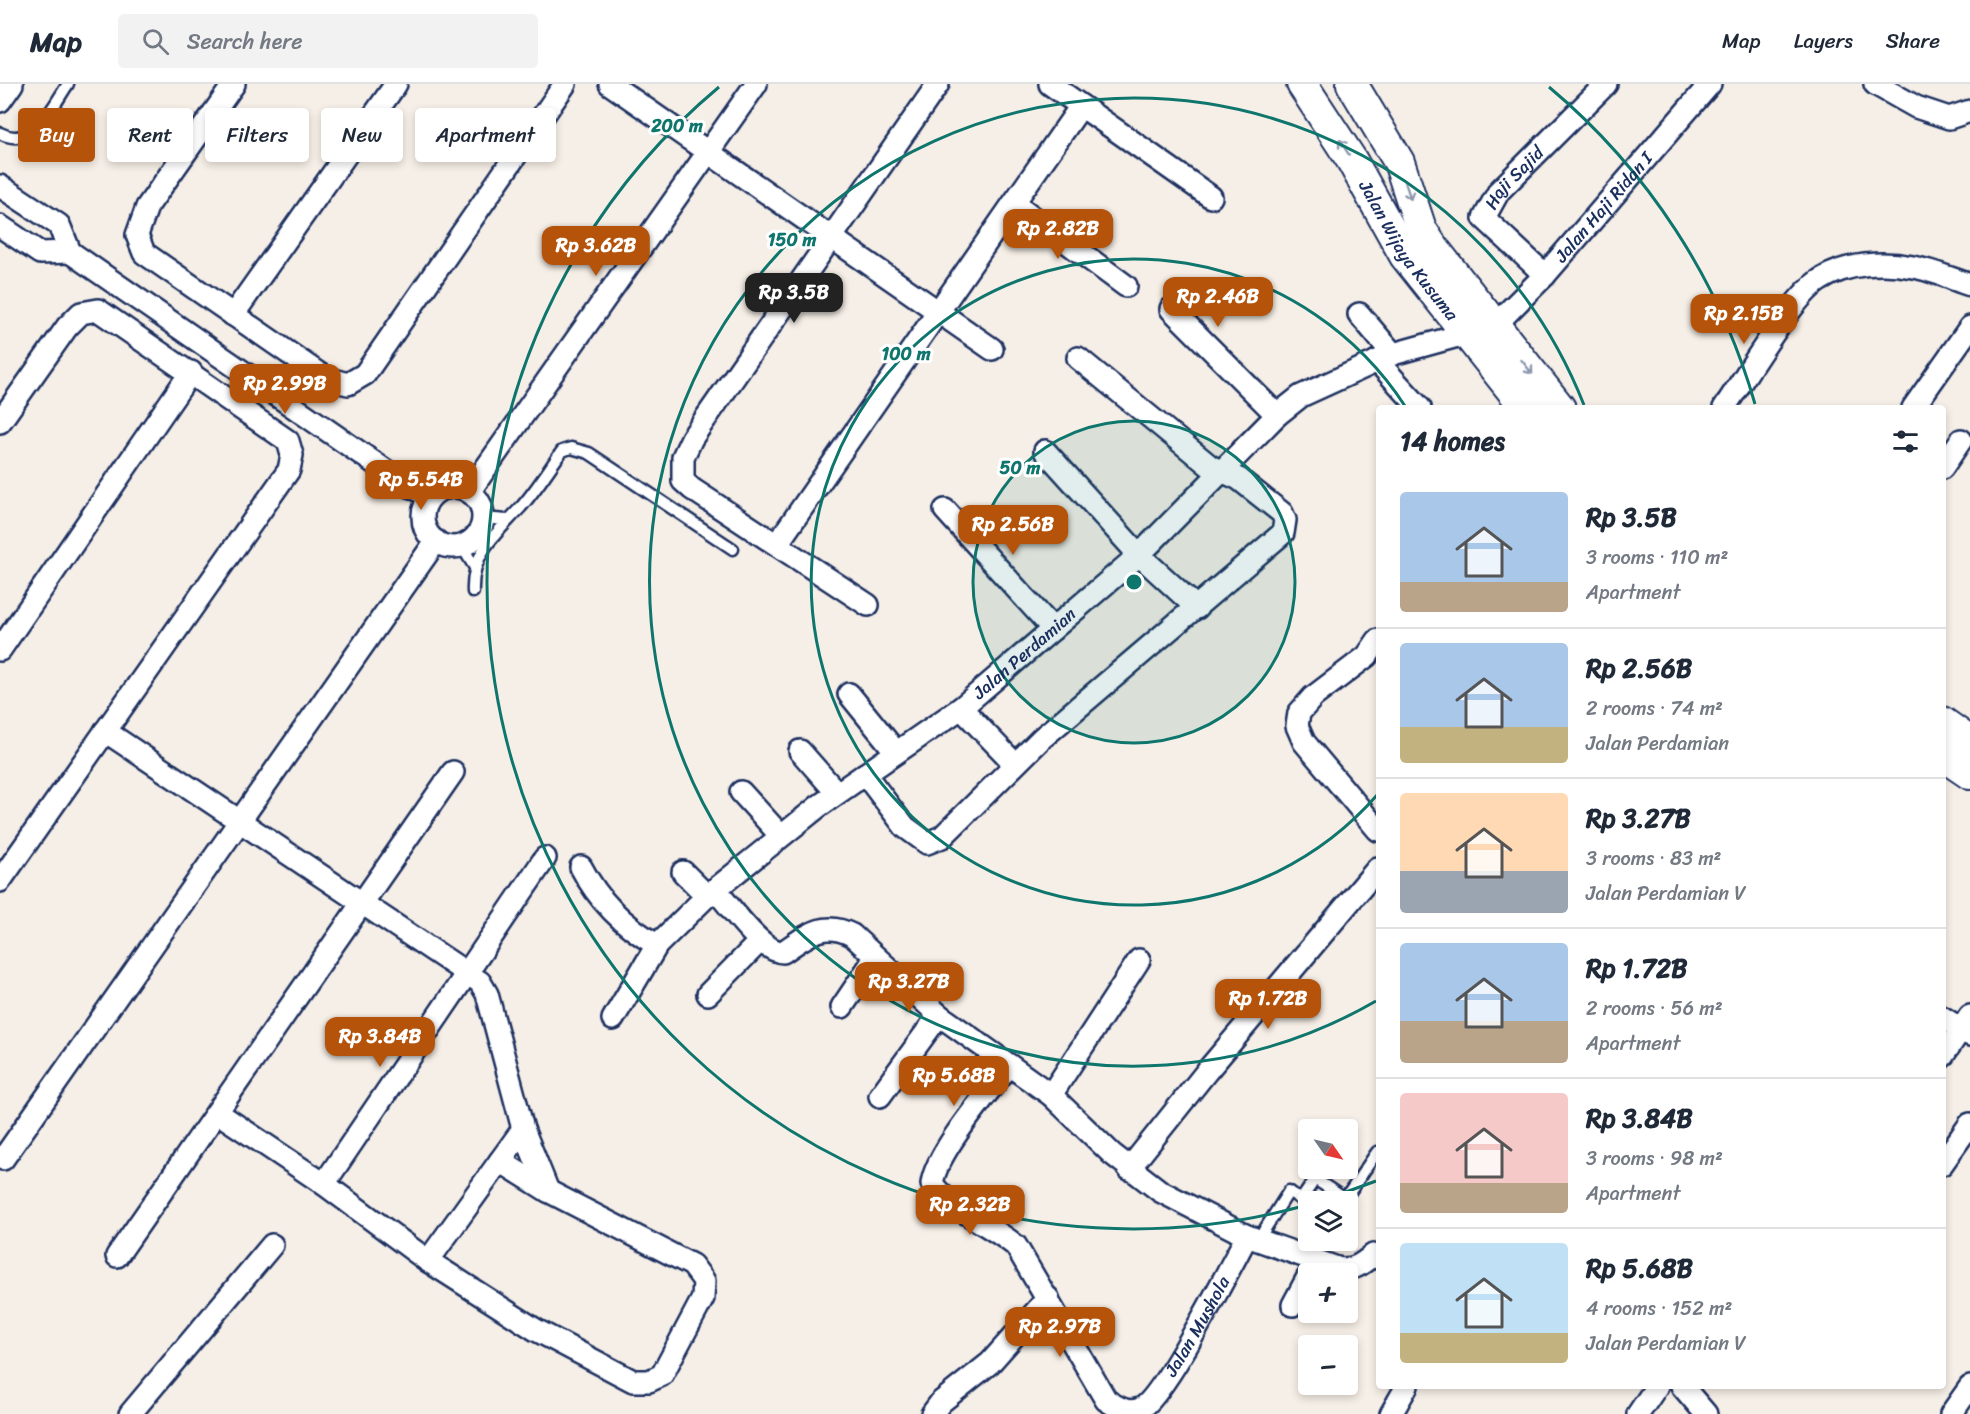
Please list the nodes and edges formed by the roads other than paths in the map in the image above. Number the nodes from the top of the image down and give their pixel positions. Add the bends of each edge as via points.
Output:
1 (12, 84) edge
2 (68, 84) edge
3 (234, 84) edge
4 (396, 84) edge
5 (565, 84) edge
6 (610, 84) edge
7 (756, 84) edge
8 (938, 84) edge
9 (1050, 84) edge
10 (1302, 84) edge
11 (1352, 84) edge
12 (1606, 84) edge
13 (1710, 84) edge
14 (1875, 84) edge
15 (0, 101) edge
16 (1082, 106) junction
17 (1970, 111) edge
18 (0, 133) edge
19 (707, 152) junction
20 (0, 186) edge
21 (1211, 197) dead end
22 (1014, 203) junction
23 (0, 226) edge
24 (831, 237) junction
25 (70, 252) junction
26 (1545, 275) junction
27 (1970, 285) edge
28 (1126, 286) dead end
29 (1171, 309) dead end
30 (938, 312) junction
31 (1359, 314) dead end
32 (233, 315) junction
33 (1970, 327) edge
34 (1481, 330) junction
35 (992, 349) dead end
36 (1078, 358) dead end
37 (1385, 358) junction
38 (191, 372) junction
39 (1418, 405) edge
40 (1524, 405) edge
41 (1557, 405) edge
42 (1726, 405) edge
43 (1915, 405) edge
44 (1278, 415) junction
45 (0, 422) edge
46 (1958, 440) edge
47 (1045, 451) dead end
48 (1946, 461) edge
49 (1222, 472) junction
50 (402, 482) junction
51 (447, 488) junction
52 (469, 492) junction
53 (945, 510) dead end
54 (482, 518) junction
55 (507, 519) junction
56 (430, 533) junction
57 (777, 544) junction
58 (461, 545) junction
59 (732, 549) dead end
60 (1139, 555) junction
61 (474, 566) junction
62 (472, 592) dead end
63 (868, 604) dead end
64 (1197, 608) junction
65 (1053, 629) junction
66 (1376, 643) edge
67 (0, 650) edge
68 (849, 694) dead end
69 (961, 708) junction
70 (1946, 725) edge
71 (105, 731) junction
72 (1970, 742) edge
73 (800, 751) dead end
74 (896, 752) junction
75 (1946, 758) edge
76 (1014, 764) junction
77 (453, 772) dead end
78 (865, 774) junction
79 (1970, 774) edge
80 (741, 792) dead end
81 (837, 793) junction
82 (241, 820) junction
83 (1376, 828) edge
84 (781, 836) junction
85 (546, 858) dead end
86 (581, 867) dead end
87 (1376, 870) edge
88 (683, 872) dead end
89 (0, 881) edge
90 (711, 893) junction
91 (364, 903) junction
92 (760, 941) junction
93 (657, 945) junction
94 (875, 958) junction
95 (1139, 960) dead end
96 (469, 974) junction
97 (708, 994) dead end
98 (842, 1007) dead end
99 (939, 1015) junction
100 (614, 1019) dead end
101 (1946, 1019) edge
102 (1967, 1027) edge
103 (1946, 1052) edge
104 (1009, 1065) junction
105 (1051, 1095) junction
106 (880, 1096) dead end
107 (218, 1113) junction
108 (1970, 1124) edge
109 (523, 1129) junction
110 (1376, 1154) edge
111 (1946, 1158) edge
112 (3, 1159) dead end
113 (500, 1161) junction
114 (1129, 1169) junction
115 (324, 1184) junction
116 (548, 1191) junction
117 (1253, 1238) junction
118 (272, 1245) dead end
119 (1376, 1251) edge
120 (117, 1256) dead end
121 (428, 1261) junction
122 (1299, 1263) edge
123 (1358, 1267) edge
124 (1298, 1296) edge
125 (1048, 1298) junction
126 (1293, 1305) dead end
127 (1970, 1387) edge
128 (1405, 1389) edge
129 (1655, 1389) edge
130 (1684, 1389) edge
131 (1148, 1408) edge
132 (1699, 1411) edge
133 (130, 1414) edge
134 (932, 1414) edge
135 (1391, 1414) edge
136 (1638, 1414) edge
137 (1951, 1414) edge

1 - 15 street
2 - 18 lane via 39,127 22,138 8,138
3 - 32 street via 147,207 137,235 144,253
4 - 32 street
5 - 32 street via 365,374 348,384 325,378
6 - 19 street
7 - 19 street
8 - 24 street
9 - 16 street
34 -> 10 street, Jalan Wijaya Kusuma via 1405,255 1352,159
11 -> 34 street, Jalan Wijaya Kusuma via 1399,162 1421,229
12 - 26 street, Haji Sajid via 1499,191 1484,218
13 - 26 street, Jalan Haji Ridan I
14 - 17 street via 1916,107 1949,118
16 - 21 street
16 - 22 street
19 - 24 street
19 - 52 street
20 - 25 street via 59,225
22 - 28 street
22 - 30 street
23 - 25 street via 40,253
24 - 30 street
24 - 57 street via 692,438 683,458 683,481
25 - 50 street
26 - 34 street, Jalan Haji Ridan I
27 - 42 street via 1913,267 1871,264 1842,268 1819,280 1796,305
29 - 44 street
30 - 35 street
30 - 57 street
31 - 37 street
33 - 43 street
34 - 37 street, Jalan Perdamian
34 - 40 street, Jalan Wijaya Kusuma
34 -> 41 street, Jalan Wijaya Kusuma
36 - 49 street
37 - 39 street
37 - 44 street, Jalan Perdamian via 1301,396
38 - 45 street via 98,310 81,313
38 - 67 street
38 - 71 street via 288,441 292,454 288,470
44 - 49 street, Jalan Perdamian
46 - 48 street
47 - 60 street
49 - 60 street, Jalan Perdamian
49 - 64 street via 1239,478 1282,513 1285,527 1279,538
50 - 51 street via 420,491
50 - 56 street via 417,497
51 - 52 street
51 - 56 street via 428,500 423,512
52 - 54 street via 479,503
53 - 65 street
54 - 55 lane
54 - 58 street via 474,538
55 - 59 lane via 521,507 562,451 571,448 589,453
55 - 61 lane
56 - 58 street via 446,546
56 - 82 street
57 - 63 street
58 - 61 lane
60 - 64 street
60 - 65 street, Jalan Perdamian
61 - 62 lane
64 - 76 street
65 - 69 street, Jalan Perdamian
66 - 83 street via 1367,656 1312,697 1299,713 1297,726 1304,742
68 - 74 street
69 - 74 street, Jalan Perdamian
69 - 76 street
70 - 72 street
71 - 82 street
71 - 89 street
73 - 81 street
74 - 78 street, Jalan Perdamian
75 - 79 street
76 - 78 street via 955,826 927,843 905,827
77 - 91 street
78 - 81 street, Jalan Perdamian
80 - 84 street
81 - 84 street, Jalan Perdamian
82 - 91 street
82 - 112 street
84 - 90 street, Jalan Perdamian
85 - 96 street
86 - 93 street via 592,889 609,909
87 - 114 street
88 - 90 street
90 - 92 street
90 - 93 street, Jalan Perdamian
91 - 96 street
91 - 107 street
92 - 94 street via 783,952 828,927 839,928
92 - 97 street
93 - 100 street, Jalan Perdamian
94 - 98 street
94 - 99 street
95 - 105 street
96 - 109 street via 487,994
96 - 115 street
99 - 104 street
99 - 106 street
101 - 102 street
102 - 103 street
104 - 105 street
104 - 125 street via 949,1147 934,1172 932,1184 940,1195 1016,1246
105 - 114 street
107 - 115 street
107 - 120 street
108 - 111 street
109 - 113 street
109 - 116 street
110 - 117 lane via 1346,1199 1315,1179 1301,1200 1289,1191
113 - 116 street
113 - 121 street
114 - 117 street via 1160,1191
115 - 121 street
116 - 121 street via 692,1265 704,1281 703,1298 662,1375 649,1382 633,1381 536,1330
117 - 122 street
117 - 131 street, Jalan Mushola
118 - 133 street
119 - 123 street
124 - 126 street
125 - 131 street, Jalan Mushola via 1106,1400 1127,1412
125 - 134 street via 990,1363
127 - 137 street
128 - 135 street
129 - 136 street
130 - 132 street

